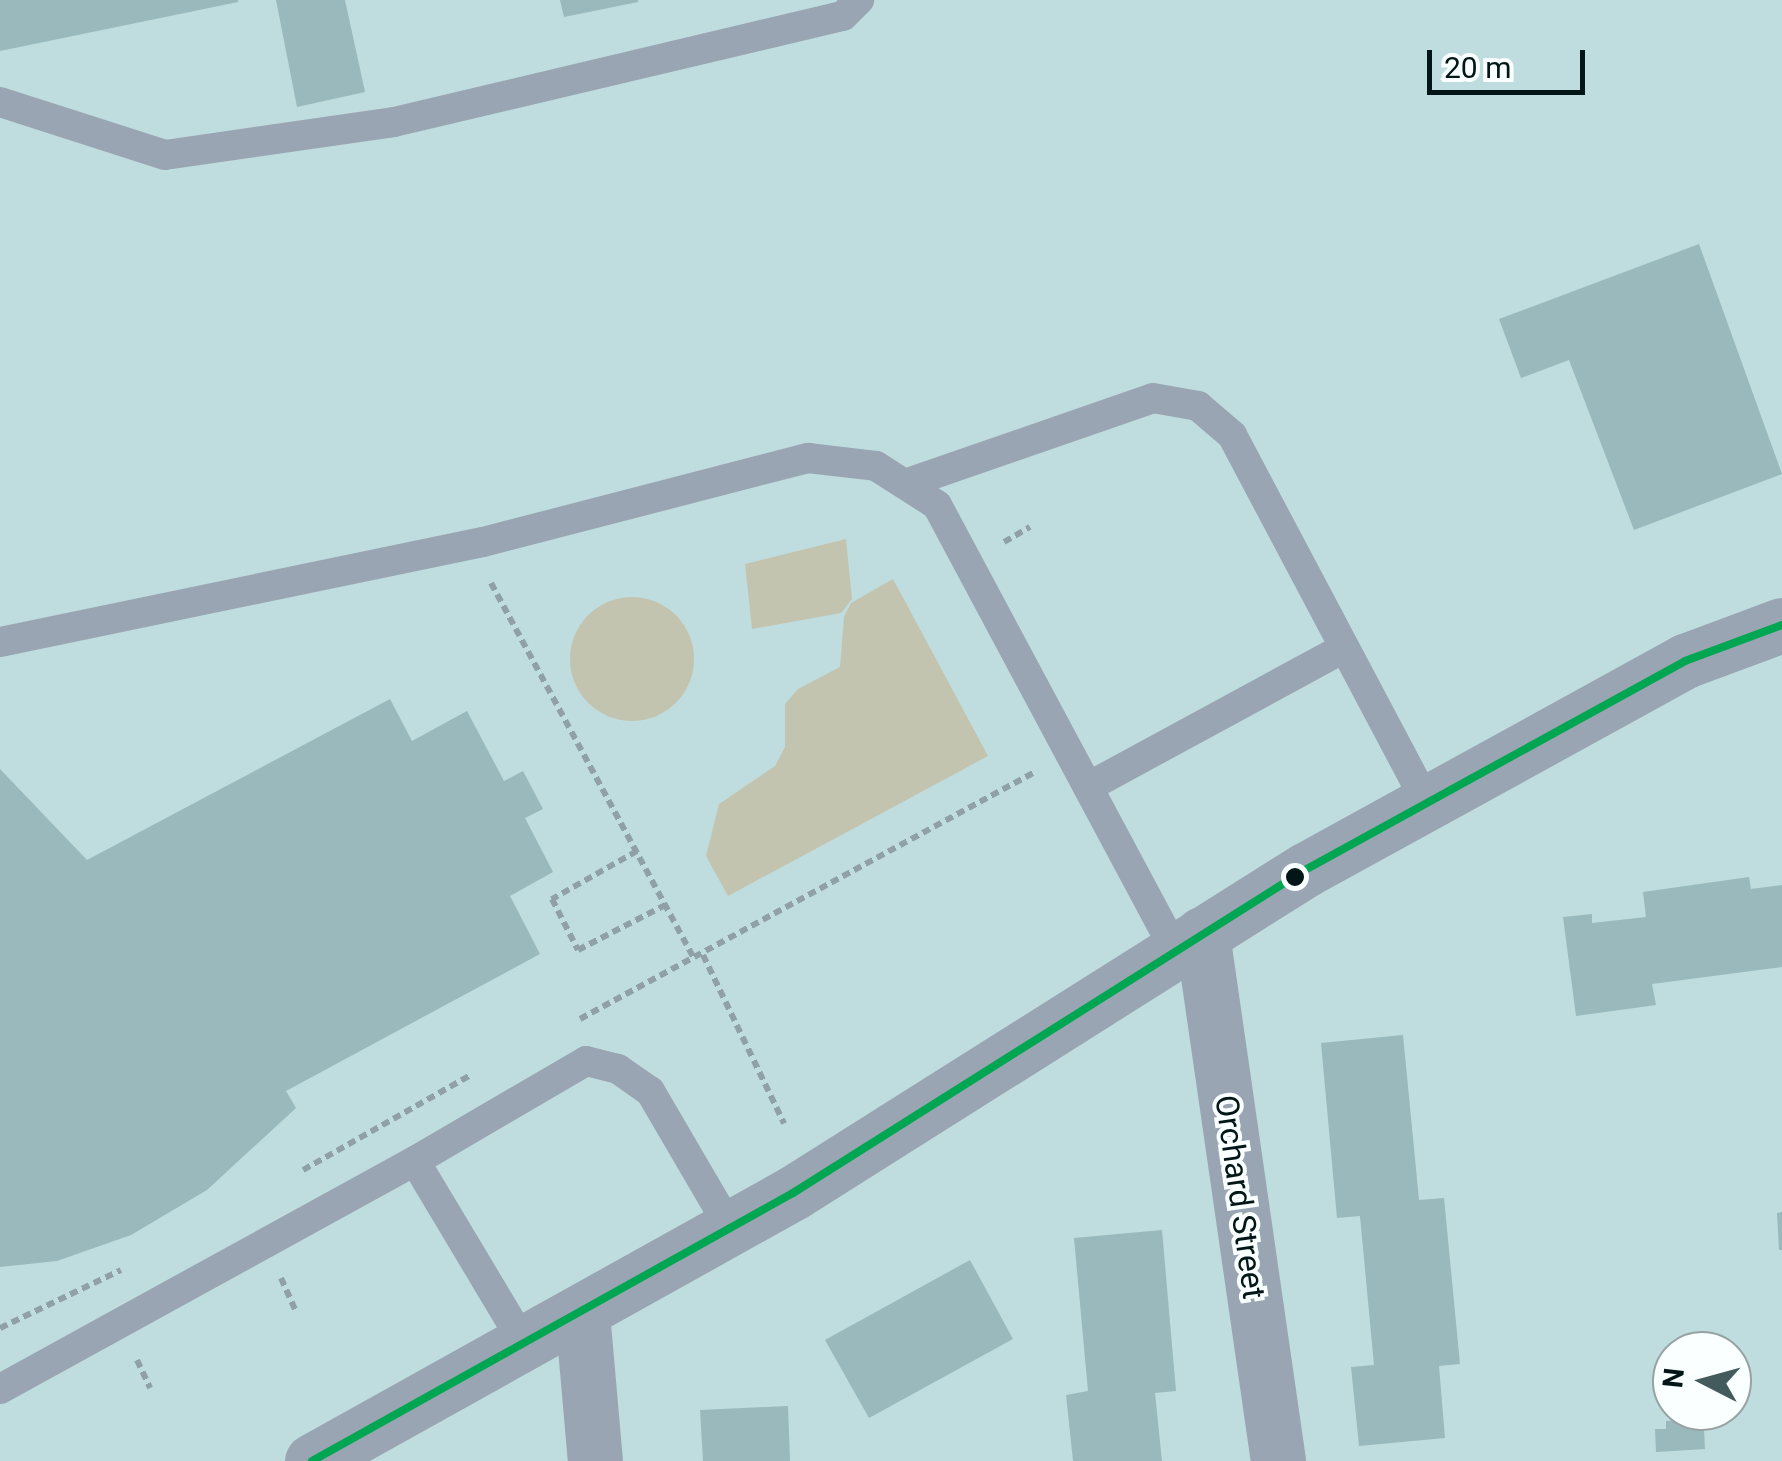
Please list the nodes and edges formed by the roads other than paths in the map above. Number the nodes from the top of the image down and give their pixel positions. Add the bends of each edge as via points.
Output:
1 (860, 0) edge
2 (0, 102) edge
3 (905, 484) junction
4 (1782, 625) edge
5 (0, 642) edge
6 (1344, 648) junction
7 (1088, 787) junction
8 (1426, 802) junction
9 (1189, 942) junction
10 (415, 1162) junction
11 (730, 1228) junction
12 (582, 1313) junction
13 (525, 1345) junction
14 (0, 1389) edge
15 (312, 1461) edge
16 (595, 1461) edge
17 (1278, 1461) edge

1 - 2 lane via 843,16 394,122 165,155
3 - 5 lane via 876,466 808,458 483,542
3 - 6 lane via 1153,398 1198,406 1232,434
3 - 7 lane via 937,504
4 - 8 street via 1685,661
6 - 7 lane
6 - 8 lane
7 - 9 lane
8 - 9 street
9 - 11 street
9 - 17 street, Orchard Street
10 - 11 lane via 586,1062 618,1069 650,1091
10 - 13 lane
10 - 14 lane
11 - 12 street
12 - 13 street
12 - 16 street
13 - 15 street

